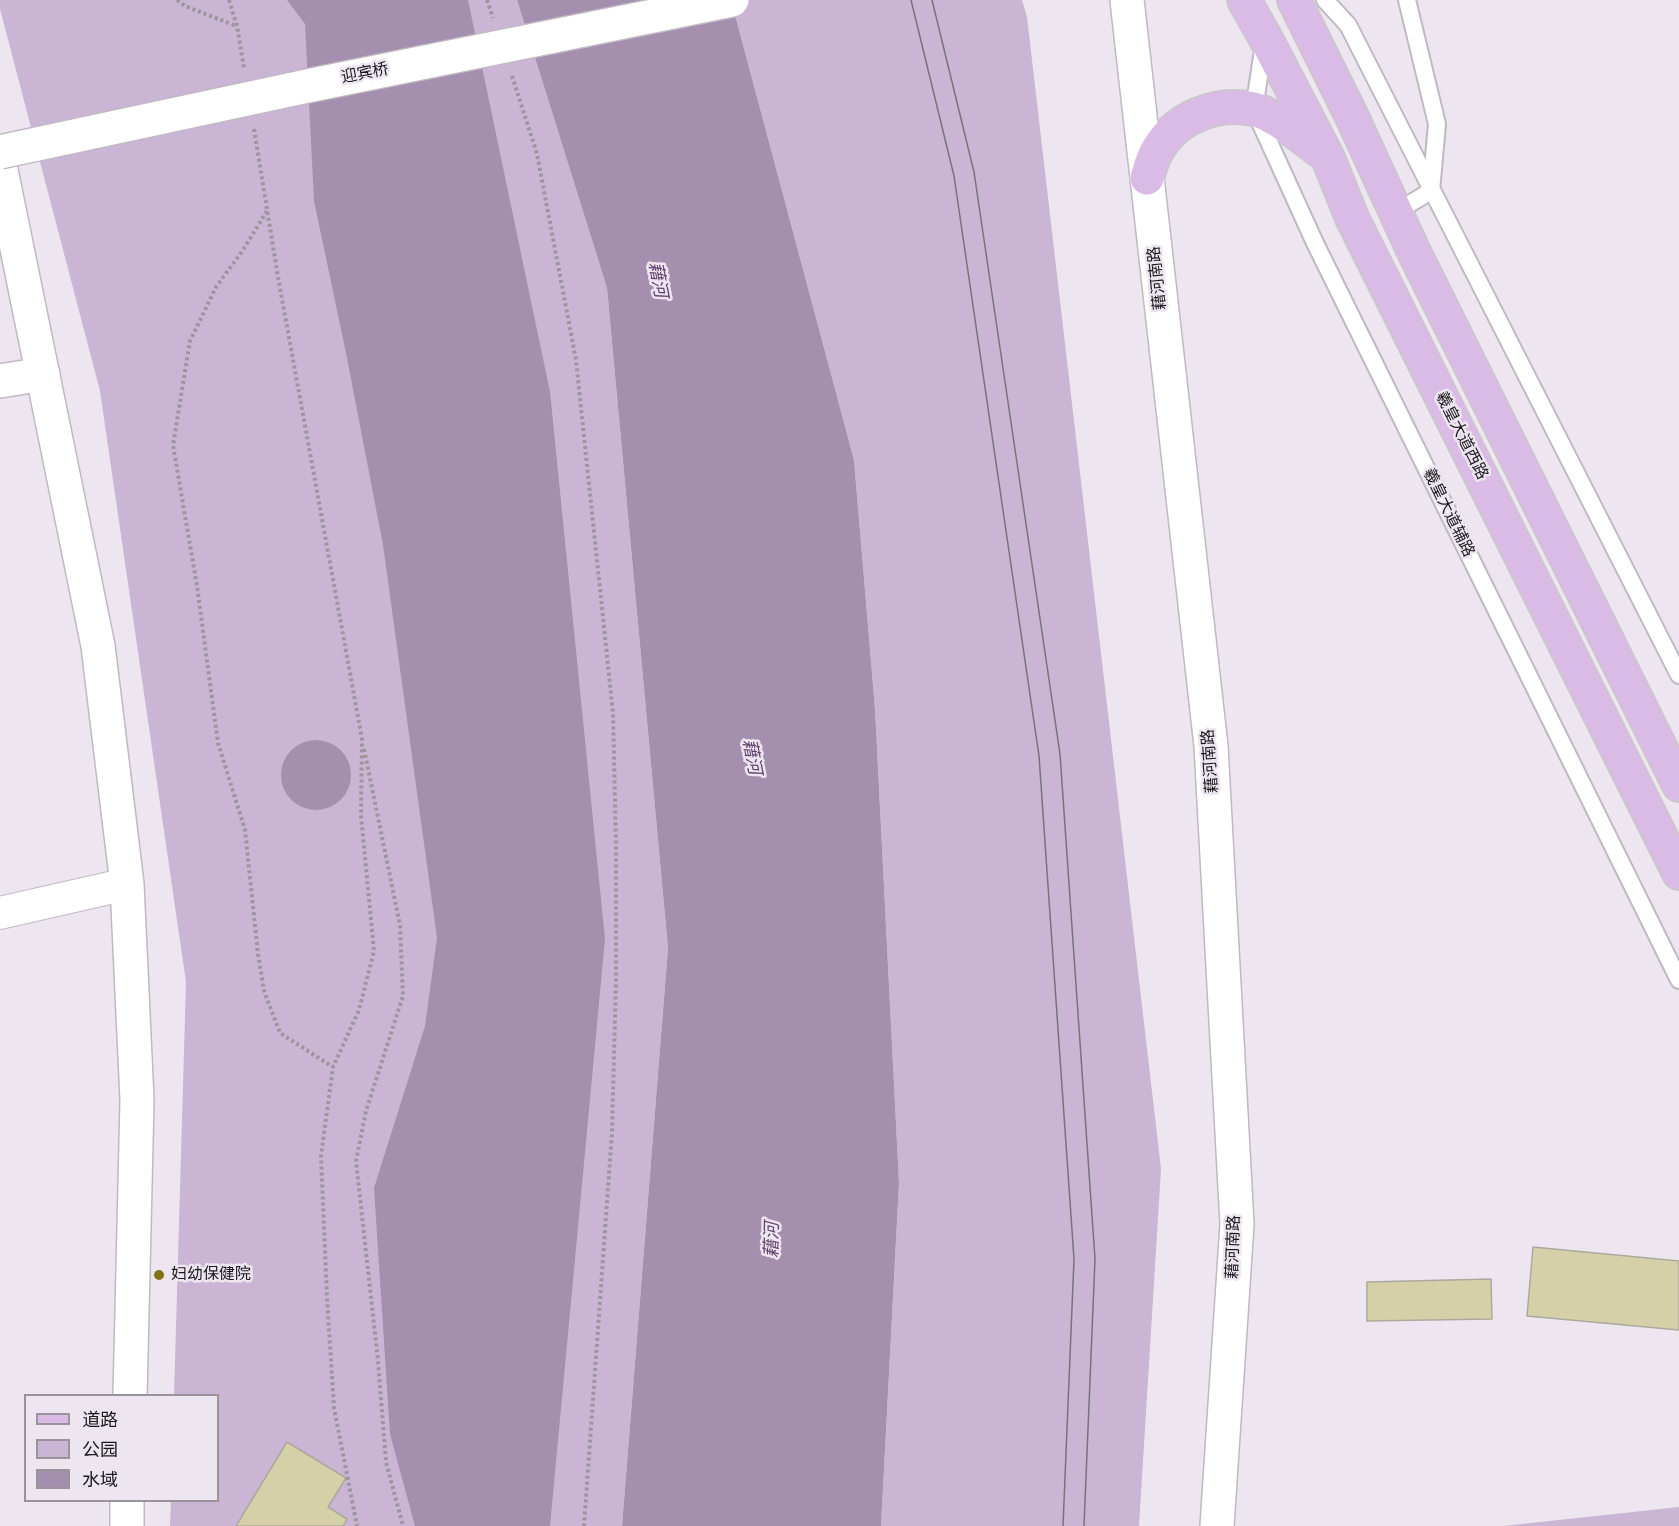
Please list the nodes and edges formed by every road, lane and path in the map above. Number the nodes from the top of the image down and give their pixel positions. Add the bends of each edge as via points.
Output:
1 (177, 0) edge
2 (229, 0) edge
3 (487, 0) edge
4 (732, 0) edge
5 (1128, 0) edge
6 (1244, 0) edge
7 (1294, 0) edge
8 (1325, 0) edge
9 (1407, 0) edge
10 (494, 22) dead end
11 (237, 26) junction
12 (1265, 37) junction
13 (509, 66) dead end
14 (245, 72) dead end
15 (1254, 109) junction
16 (252, 118) dead end
17 (0, 152) edge
18 (1328, 158) junction
19 (0, 165) edge
20 (1147, 178) junction
21 (1431, 191) junction
22 (267, 211) junction
23 (1396, 212) junction
24 (43, 374) junction
25 (0, 381) edge
26 (1679, 675) edge
27 (362, 739) junction
28 (1679, 785) edge
29 (1679, 873) edge
30 (127, 884) junction
31 (0, 913) edge
32 (1679, 980) edge
33 (333, 1067) junction
34 (130, 1394) edge
35 (128, 1502) edge
36 (127, 1526) edge
37 (357, 1526) edge
38 (403, 1526) edge
39 (584, 1526) edge
40 (1217, 1526) edge

1 - 11 path
2 - 11 path
3 - 10 path
4 - 17 main road, 迎宾桥, bridge
5 - 20 main road, 藉河南路
6 - 12 main road, 羲皇大道西路
7 - 23 main road
8 - 21 lane via 1348,26
9 - 21 lane via 1437,124
11 - 14 path
12 - 15 lane
12 - 18 main road, 羲皇大道西路
13 - 39 path via 537,154 576,360 613,713 616,979 612,1132
15 - 18 main road via 1286,126
15 - 20 main road via 1217,109 1198,114 1174,129 1157,151
15 - 32 lane, 羲皇大道辅路 via 1315,243
16 - 22 path
18 - 29 main road, 羲皇大道西路 via 1352,218
19 - 24 main road
20 - 40 main road, 藉河南路 via 1211,746 1236,1212
21 - 23 lane
21 - 26 lane
22 - 27 path
22 - 33 path via 216,287 190,341 173,445 218,743 245,830 264,991 280,1033
23 - 28 main road
24 - 25 main road
24 - 30 main road via 98,646
27 - 33 path via 361,815 374,951 359,1010
27 - 38 path via 400,925 404,996 366,1111 356,1161 386,1462
30 - 31 street
30 - 34 main road via 137,1100
33 - 37 path via 321,1156 327,1297 334,1408
35 - 36 main road

